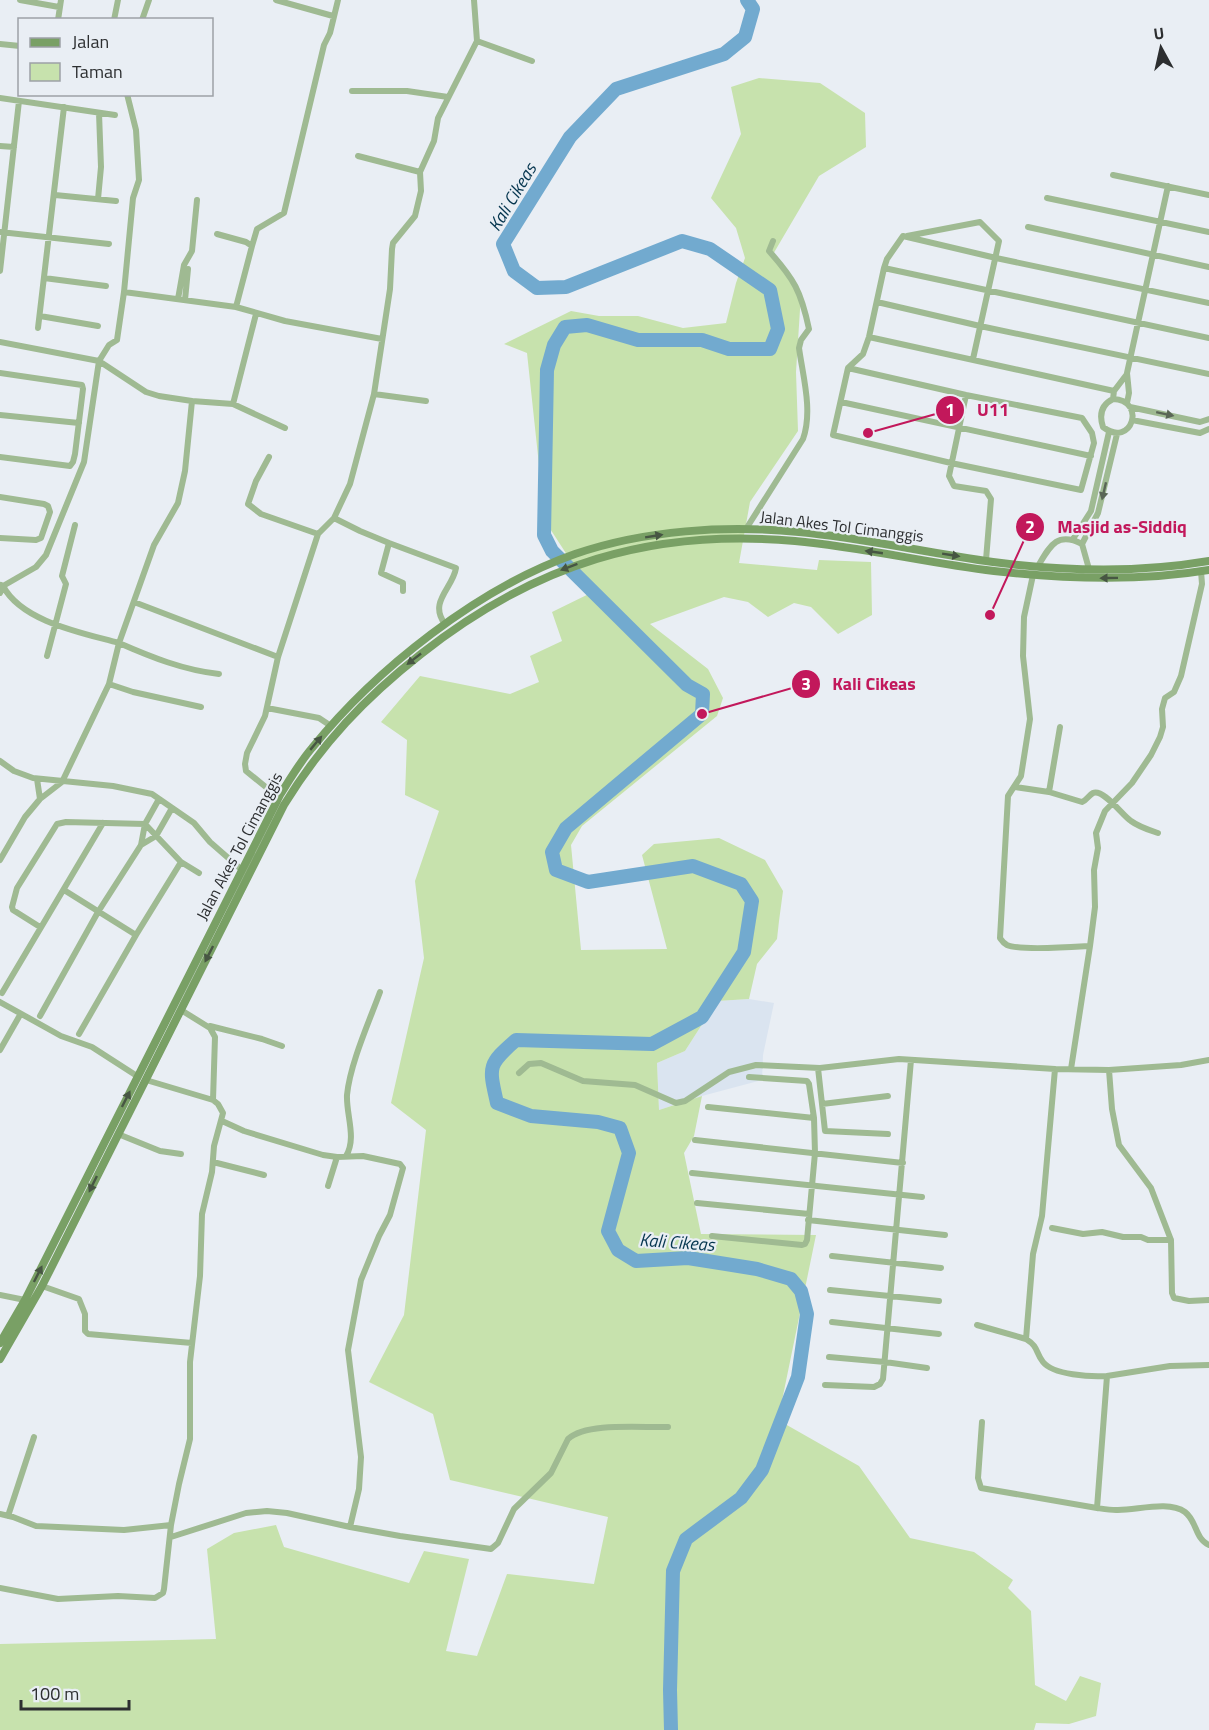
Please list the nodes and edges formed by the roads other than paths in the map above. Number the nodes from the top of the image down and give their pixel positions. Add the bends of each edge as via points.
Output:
1 (20, 0) edge
2 (118, 0) edge
3 (149, 0) edge
4 (276, 0) edge
5 (338, 0) edge
6 (474, 0) edge
7 (60, 3) edge
8 (333, 16) junction
9 (58, 18) edge
10 (114, 18) edge
11 (143, 18) edge
12 (477, 41) junction
13 (0, 44) edge
14 (18, 46) edge
15 (532, 61) dead end
16 (352, 91) dead end
17 (128, 96) edge
18 (448, 97) junction
19 (0, 98) edge
20 (19, 101) junction
21 (64, 107) junction
22 (99, 113) junction
23 (115, 116) dead end
24 (0, 146) edge
25 (14, 147) junction
26 (358, 156) dead end
27 (420, 172) junction
28 (1113, 175) dead end
29 (1168, 186) junction
30 (0, 190) edge
31 (9, 191) junction
32 (55, 195) junction
33 (1209, 195) edge
34 (1047, 198) dead end
35 (98, 199) junction
36 (197, 200) dead end
37 (116, 201) dead end
38 (1159, 222) junction
39 (1028, 227) dead end
40 (2, 232) edge
41 (1209, 232) edge
42 (217, 234) dead end
43 (903, 236) junction
44 (48, 237) junction
45 (773, 241) dead end
46 (109, 244) dead end
47 (252, 246) junction
48 (1152, 255) junction
49 (996, 258) junction
50 (1209, 267) edge
51 (884, 268) junction
52 (188, 269) dead end
53 (0, 271) edge
54 (44, 278) junction
55 (106, 286) dead end
56 (1144, 289) junction
57 (989, 291) junction
58 (124, 292) junction
59 (181, 299) junction
60 (877, 302) junction
61 (1209, 303) edge
62 (236, 308) junction
63 (256, 314) junction
64 (40, 316) junction
65 (1137, 322) junction
66 (98, 326) dead end
67 (980, 326) junction
68 (38, 328) dead end
69 (869, 337) junction
70 (1209, 338) edge
71 (382, 339) junction
72 (0, 342) edge
73 (1130, 358) junction
74 (973, 359) junction
75 (99, 361) junction
76 (848, 368) junction
77 (0, 373) edge
78 (1127, 373) junction
79 (1209, 374) edge
80 (1114, 391) junction
81 (374, 394) junction
82 (966, 395) junction
83 (1113, 399) junction
84 (192, 401) junction
85 (426, 401) dead end
86 (840, 402) junction
87 (233, 404) junction
88 (1129, 405) junction
89 (0, 415) edge
90 (1209, 419) edge
91 (1132, 420) junction
92 (1101, 421) junction
93 (1200, 422) junction
94 (79, 423) junction
95 (1087, 425) junction
96 (285, 428) dead end
97 (959, 429) junction
98 (1209, 429) edge
99 (1109, 432) junction
100 (1200, 433) junction
101 (1117, 434) junction
102 (1090, 456) junction
103 (0, 457) edge
104 (269, 457) dead end
105 (951, 463) junction
106 (0, 497) edge
107 (334, 518) junction
108 (75, 525) dead end
109 (746, 529) junction
110 (318, 534) junction
111 (0, 538) edge
112 (1073, 540) junction
113 (389, 543) junction
114 (1082, 544) junction
115 (990, 564) junction
116 (1038, 566) junction
117 (1205, 566) edge
118 (1089, 568) junction
119 (1033, 575) junction
120 (532, 578) junction
121 (1, 588) edge
122 (402, 591) dead end
123 (134, 602) junction
124 (445, 624) junction
125 (54, 625) junction
126 (118, 643) junction
127 (47, 656) dead end
128 (278, 657) junction
129 (219, 674) dead end
130 (109, 684) junction
131 (201, 707) dead end
132 (267, 708) junction
133 (337, 723) junction
134 (1060, 727) dead end
135 (0, 761) edge
136 (37, 779) junction
137 (62, 782) junction
138 (1016, 787) junction
139 (1050, 792) junction
140 (280, 795) junction
141 (40, 799) junction
142 (159, 799) junction
143 (1113, 802) junction
144 (172, 808) junction
145 (104, 823) junction
146 (145, 824) junction
147 (1158, 833) dead end
148 (156, 836) junction
149 (141, 845) junction
150 (0, 860) edge
151 (182, 862) junction
152 (243, 870) junction
153 (199, 873) dead end
154 (64, 890) junction
155 (98, 912) junction
156 (40, 927) junction
157 (136, 935) junction
158 (1090, 946) junction
159 (380, 992) dead end
160 (2, 993) dead end
161 (0, 1002) edge
162 (181, 1010) junction
163 (20, 1015) junction
164 (40, 1016) dead end
165 (206, 1026) junction
166 (79, 1034) dead end
167 (282, 1046) dead end
168 (0, 1050) edge
169 (911, 1060) junction
170 (1209, 1060) edge
171 (818, 1068) junction
172 (1055, 1069) junction
173 (1071, 1069) junction
174 (1109, 1070) junction
175 (519, 1072) dead end
176 (136, 1076) junction
177 (749, 1077) dead end
178 (146, 1080) junction
179 (888, 1096) dead end
180 (213, 1100) junction
181 (822, 1104) junction
182 (708, 1107) dead end
183 (814, 1118) junction
184 (222, 1121) junction
185 (118, 1134) junction
186 (888, 1134) dead end
187 (695, 1140) dead end
188 (815, 1153) junction
189 (181, 1154) dead end
190 (346, 1156) junction
191 (337, 1157) junction
192 (213, 1162) junction
193 (903, 1163) junction
194 (692, 1173) dead end
195 (264, 1175) dead end
196 (328, 1186) dead end
197 (812, 1186) junction
198 (901, 1194) junction
199 (922, 1197) dead end
200 (697, 1203) dead end
201 (809, 1217) junction
202 (1052, 1228) dead end
203 (897, 1230) junction
204 (945, 1235) dead end
205 (712, 1236) dead end
206 (1171, 1240) junction
207 (832, 1256) dead end
208 (894, 1263) junction
209 (941, 1268) dead end
210 (42, 1286) junction
211 (831, 1290) dead end
212 (0, 1295) edge
213 (891, 1296) junction
214 (25, 1300) junction
215 (1209, 1300) edge
216 (939, 1301) dead end
217 (832, 1322) dead end
218 (18, 1323) junction
219 (977, 1325) dead end
220 (888, 1328) junction
221 (939, 1334) dead end
222 (1026, 1340) junction
223 (0, 1343) edge
224 (192, 1344) junction
225 (829, 1358) dead end
226 (0, 1359) edge
227 (885, 1362) junction
228 (1209, 1365) edge
229 (927, 1368) dead end
230 (1107, 1376) junction
231 (825, 1385) dead end
232 (982, 1422) dead end
233 (668, 1427) dead end
234 (34, 1437) dead end
235 (1097, 1508) junction
236 (0, 1514) edge
237 (8, 1516) junction
238 (171, 1525) junction
239 (350, 1527) junction
240 (171, 1537) junction
241 (1209, 1545) edge
242 (0, 1588) edge

1 - 7 street
2 - 10 street
3 - 11 street
4 - 8 street
5 - 8 street
6 - 12 street
7 - 9 street
8 - 47 street via 284,213 257,229
12 - 15 street
12 - 18 street
13 - 14 street
16 - 18 street via 407,91
17 - 58 street via 136,130 139,180 133,198
18 - 27 street
19 - 20 street
20 - 21 street
20 - 25 street
21 - 22 street
21 - 32 street
22 - 23 street
22 - 35 street
24 - 25 street
25 - 31 street
26 - 27 street
27 - 71 street via 421,191 415,216 393,243
28 - 29 street
29 - 33 street
29 - 38 street
30 - 31 street
31 - 40 street
32 - 35 street
32 - 44 street
34 - 38 street
35 - 37 street
36 - 59 street via 192,251 184,265
38 - 41 street
38 - 48 street
39 - 48 street
40 - 44 street
40 - 53 street
42 - 47 street
43 - 49 street
43 - 49 street via 980,222 999,241
43 - 51 street
44 - 46 street
44 - 54 street
45 - 109 street via 769,251 788,272 804,304 808,329 799,348 807,428
47 - 62 street
48 - 50 street
48 - 56 street
49 - 56 street
49 - 57 street
51 - 57 street
51 - 60 street
52 - 59 street
54 - 55 street
54 - 64 street
56 - 61 street
56 - 65 street
57 - 65 street
57 - 67 street
58 - 59 street
58 - 75 street via 117,340
59 - 62 street
60 - 67 street
60 - 69 street
62 - 63 street
63 - 71 street
63 - 87 street
64 - 66 street
64 - 68 street
65 - 70 street
65 - 73 street
67 - 73 street
67 - 74 street
69 - 74 street
69 - 76 street via 863,354
71 - 81 street
72 - 75 street
73 - 78 street
73 - 79 street
74 - 80 street
75 - 84 street via 147,392
75 - 121 street via 84,462 46,555 36,567
76 - 82 street
76 - 86 street
77 - 94 street via 82,385
78 - 80 street
78 - 88 street
80 - 83 street
81 - 85 street
81 - 107 street via 350,484
82 - 95 street via 1082,418
82 - 97 street
83 - 88 street via 1122,399
83 - 92 street via 1101,410
84 - 87 street
84 - 123 street via 178,503 154,545
86 - 97 street
86 - 105 street via 833,435
87 - 96 street
88 - 91 street
88 -> 93 street
89 - 94 street
90 - 93 street
91 - 100 street
91 - 101 street
92 - 95 street
92 - 99 street
93 - 100 street
94 - 103 street via 70,466
95 - 102 street via 1094,442
97 - 102 street
97 - 105 street
98 - 100 street
99 - 101 street
99 - 112 street via 1090,511
101 -> 114 street via 1098,513
102 - 105 street via 1081,490
104 - 110 street via 248,504 261,514
105 - 115 street via 949,476 954,486 986,491 991,500
106 - 111 street via 44,504 50,512 40,538
107 - 110 street
107 - 113 street
108 - 125 street via 62,576 66,584
109 -> 115 main road, Jalan Akes Tol Cimanggis via 800,532
120 -> 109 main road, Jalan Akes Tol Cimanggis via 573,555 596,548 676,533
110 - 128 street
112 - 114 street
112 - 116 street via 1054,542
113 - 122 street via 381,573 403,583
113 - 124 street via 456,568 439,608
114 - 118 street
115 - 116 main road, Jalan Akes Tol Cimanggis
115 - 119 main road
115 -> 120 main road, Jalan Akes Tol Cimanggis via 748,538 633,548
116 - 118 main road, Jalan Akes Tol Cimanggis
117 - 118 main road, Jalan Akes Tol Cimanggis
117 -> 119 main road via 1112,578
117 - 143 street via 1181,676 1162,709 1160,737 1132,783
119 - 138 street via 1024,617 1023,656 1030,719 1022,776
120 - 124 main road, Jalan Akes Tol Cimanggis via 499,590
120 -> 133 main road, Jalan Akes Tol Cimanggis via 450,631
121 - 125 street
123 - 126 street
123 - 128 street
124 - 133 main road, Jalan Akes Tol Cimanggis via 380,675
125 - 126 street
125 - 127 street
126 - 129 street via 185,669
126 - 130 street
128 - 132 street
130 - 131 street
130 - 137 street
132 - 133 street
132 - 140 street via 245,764 246,771
140 -> 133 main road, Jalan Akes Tol Cimanggis via 310,750
133 -> 162 main road, Jalan Akes Tol Cimanggis via 284,805
134 - 139 street
135 - 136 street
136 - 137 street
136 - 141 street
137 - 141 street
137 - 142 street via 143,791
138 - 139 street
138 - 158 street via 1008,796 999,938 1011,946
139 - 143 street via 1082,802 1095,792
140 - 152 main road, Jalan Akes Tol Cimanggis
141 - 150 street
142 - 144 street
142 - 146 street
143 - 147 street via 1131,821
143 - 158 street via 1096,832
144 - 148 street
144 - 152 street via 194,823
145 - 146 street
145 - 154 street
145 - 156 street via 57,824 31,864 17,888 12,907
146 - 148 street
146 - 149 street
148 - 149 street
148 - 151 street
149 - 155 street
151 - 153 street
151 - 157 street
152 - 176 main road, Jalan Akes Tol Cimanggis
154 - 155 street
154 - 156 street
155 - 157 street
155 - 164 street
156 - 160 street
157 - 166 street
158 - 173 street
159 - 190 street via 349,1086 351,1141
161 - 163 street
162 - 165 street
162 - 178 main road, Jalan Akes Tol Cimanggis
163 - 168 street
163 - 176 street via 92,1047
165 - 167 street
165 - 180 street via 213,1031 215,1040
169 - 171 street
169 - 172 street
169 - 193 street
170 - 174 street
171 - 175 street via 745,1066 676,1103 635,1085 584,1081 541,1063 529,1064
171 - 181 street
172 - 173 street
172 - 222 street
173 - 174 street
174 - 206 street via 1119,1145 1151,1188
214 -> 176 main road, Jalan Akes Tol Cimanggis
177 - 183 street via 808,1082
178 - 180 street
178 - 185 main road, Jalan Akes Tol Cimanggis
179 - 181 street
180 - 184 street via 222,1110
181 - 186 street via 825,1131
182 - 183 street
183 - 188 street
184 - 191 street
184 - 192 street
185 - 189 street via 160,1151
185 -> 210 main road, Jalan Akes Tol Cimanggis
187 - 188 street
188 - 193 street
188 - 197 street
190 - 191 street
190 - 239 street via 393,1162 403,1168 390,1215 361,1280 348,1350 361,1457
191 - 196 street
192 - 195 street
192 - 224 street via 202,1214
193 - 198 street
194 - 197 street
197 - 198 street
197 - 201 street
198 - 199 street
198 - 203 street
200 - 201 street
201 - 203 street
201 - 205 street via 807,1240 802,1245
202 - 206 street
203 - 204 street
203 - 208 street
206 - 215 street via 1174,1298
207 - 208 street
208 - 209 street
208 - 213 street
210 - 218 main road, Jalan Akes Tol Cimanggis
210 - 224 street via 79,1299 88,1334
211 - 213 street
212 - 214 street
213 - 216 street
213 - 220 street
214 - 218 main road, Jalan Akes Tol Cimanggis
217 - 220 street
218 - 223 main road, Jalan Akes Tol Cimanggis
218 - 226 main road, Jalan Akes Tol Cimanggis
219 - 222 street
220 - 221 street
220 - 227 street
222 - 230 street via 1034,1344 1047,1365 1079,1375
224 - 238 street via 189,1449
225 - 227 street
227 - 229 street
227 - 231 street via 883,1378 874,1387
228 - 230 street via 1170,1366
230 - 235 street
232 - 235 street via 978,1478 981,1488
233 - 239 street via 600,1428 573,1435 551,1473 514,1509 498,1543 491,1549
234 - 237 street
235 - 241 street via 1177,1509 1186,1513 1202,1542
236 - 237 street
237 - 238 street via 36,1526 124,1530
238 - 240 street
239 - 240 street via 286,1513 258,1512
240 - 242 street via 163,1593 154,1598 58,1599

